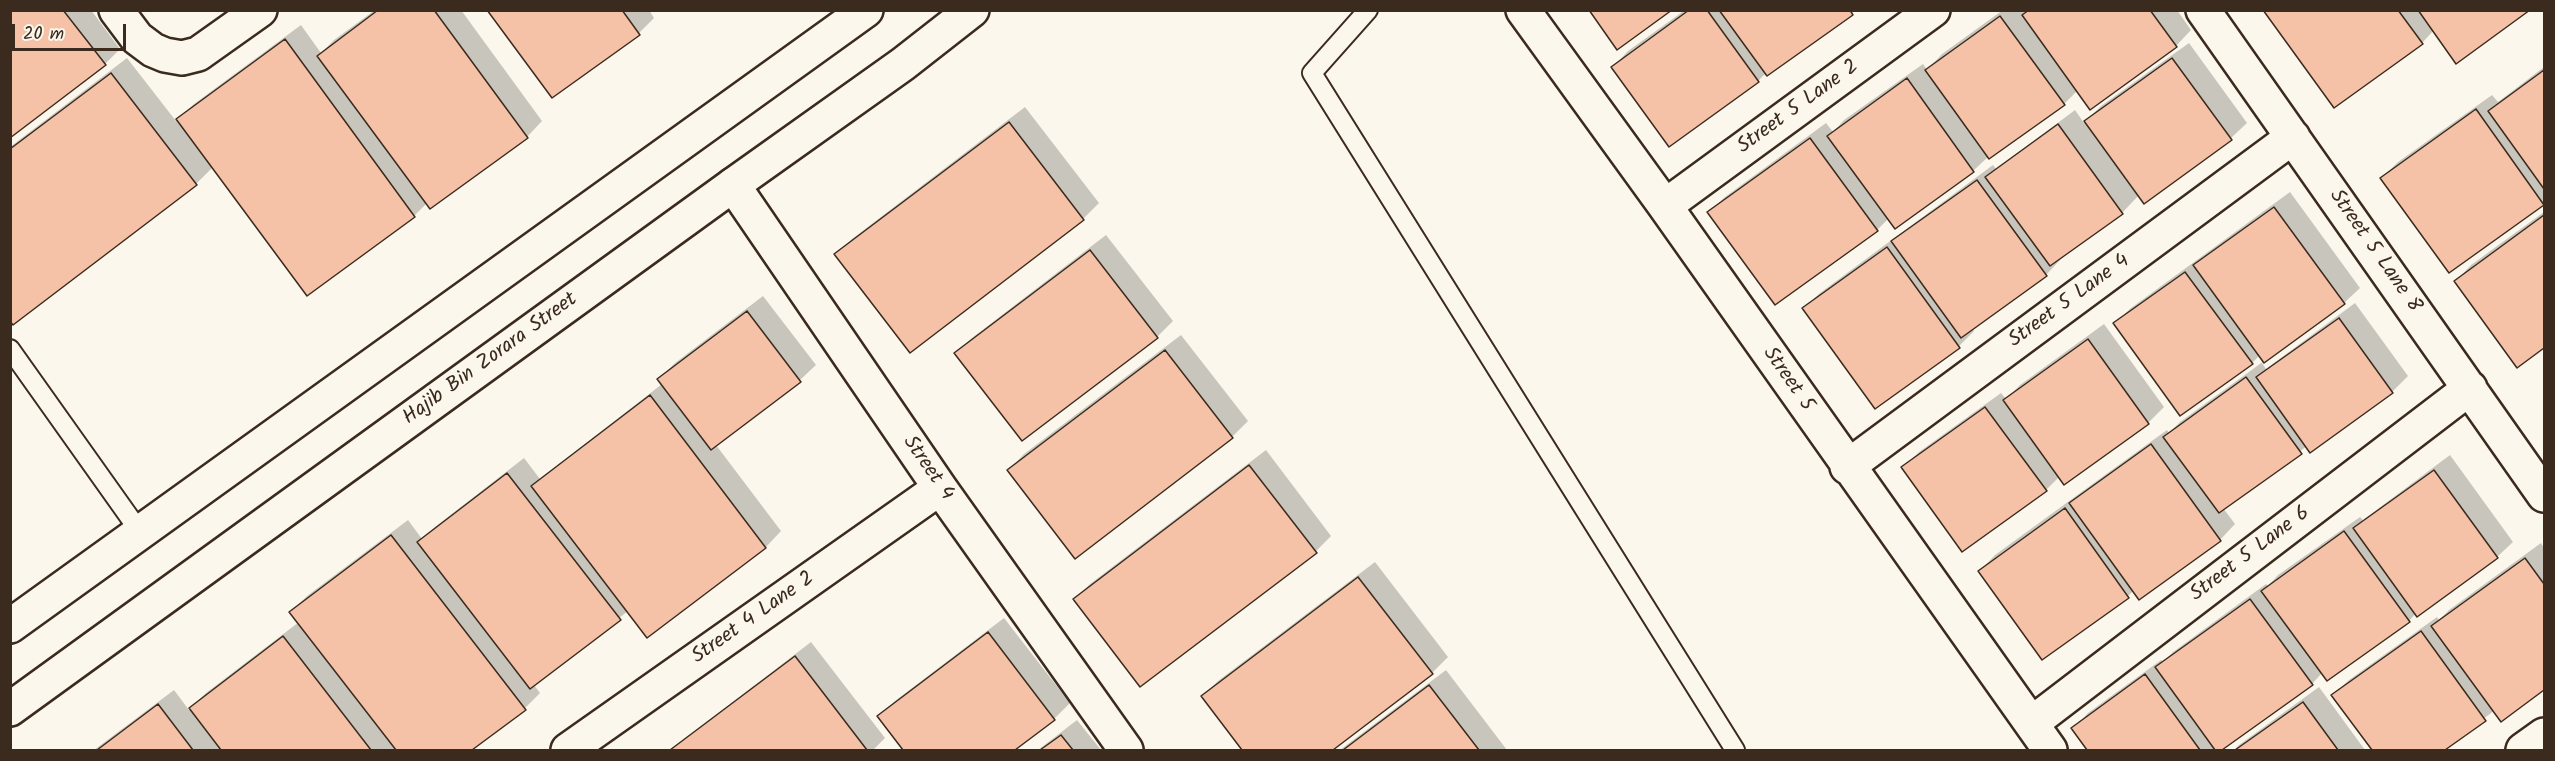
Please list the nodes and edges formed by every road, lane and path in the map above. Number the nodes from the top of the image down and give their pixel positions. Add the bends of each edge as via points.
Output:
1 (116, 10) edge
2 (260, 10) edge
3 (866, 10) edge
4 (972, 10) edge
5 (1368, 10) edge
6 (1523, 10) edge
7 (1933, 10) edge
8 (2203, 10) edge
9 (2293, 137) junction
10 (733, 184) junction
11 (1665, 206) junction
12 (10, 349) edge
13 (2470, 388) junction
14 (1847, 467) junction
15 (939, 488) junction
16 (2544, 495) edge
17 (140, 532) junction
18 (10, 626) edge
19 (10, 709) edge
20 (2032, 723) junction
21 (2544, 735) edge
22 (602, 741) edge
23 (568, 750) edge
24 (1126, 750) edge
25 (1734, 750) edge
26 (2050, 750) edge
27 (2523, 750) edge

1 - 2 street via 137,38 165,56 182,58 198,54
3 - 17 street
4 - 10 street, Hajib Bin Zorara Street via 903,64
5 - 25 lane via 1312,73
6 - 11 street, Street 5
7 - 11 street, Street 5 Lane 2
8 - 9 street, Street 5 Lane 8
9 - 13 street, Street 5 Lane 8
9 - 14 street, Street 5 Lane 4
10 - 15 street, Street 4
10 - 19 street, Hajib Bin Zorara Street
11 - 14 street, Street 5
12 - 17 lane
13 - 16 street, Street 5 Lane 8
13 - 20 street, Street 5 Lane 6
14 - 20 street, Street 5
15 - 22 street, Street 4 Lane 2
15 - 24 street, Street 4
17 - 18 street
20 - 26 street, Street 5
21 - 27 street
22 - 23 street, Street 4 Lane 2

